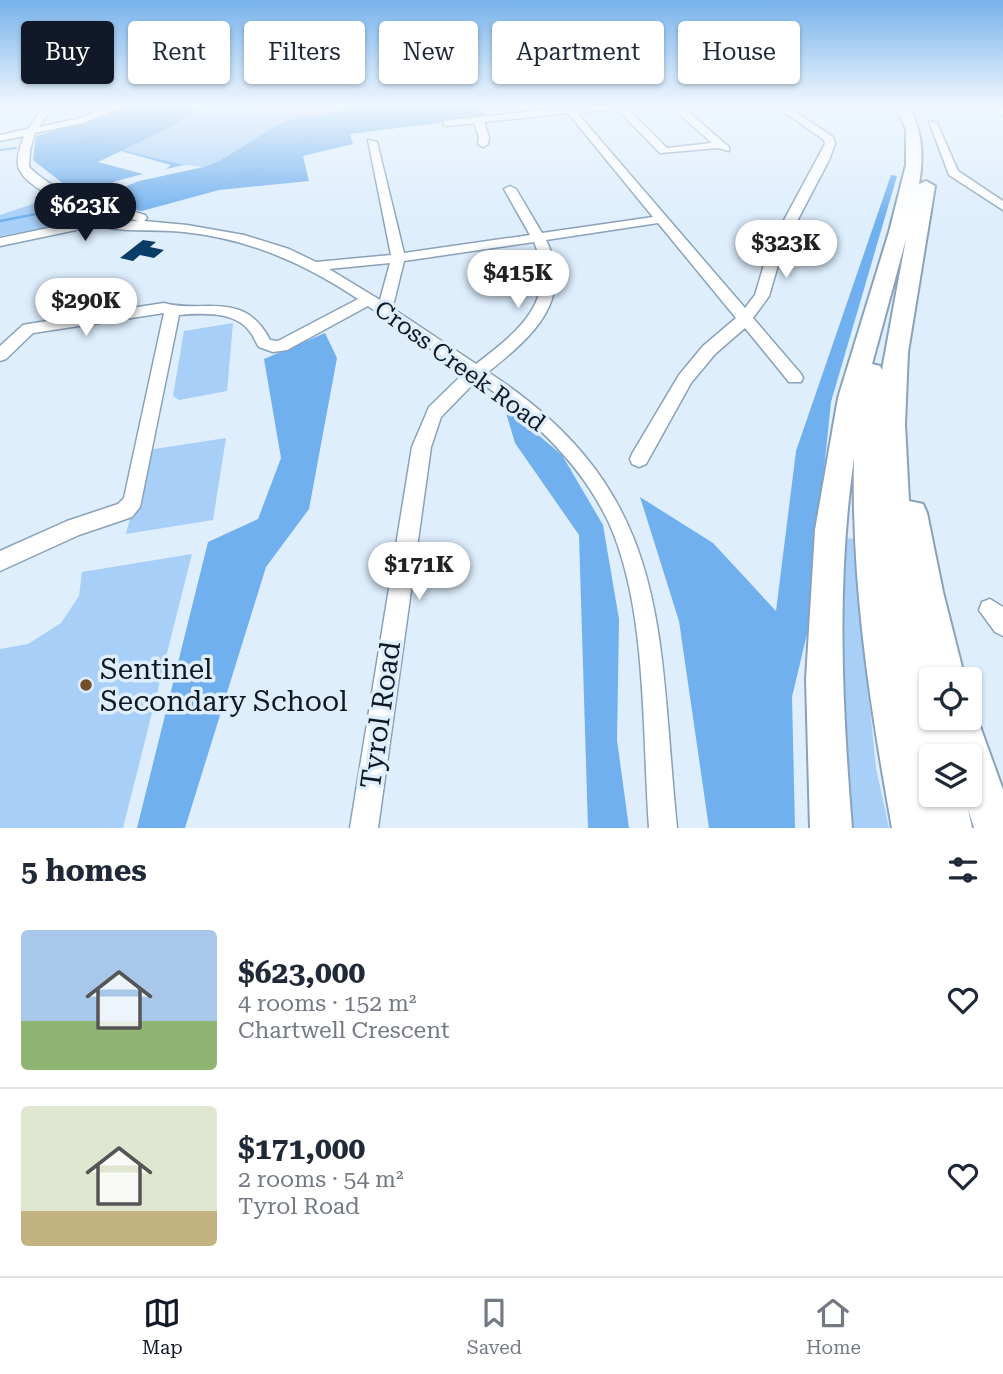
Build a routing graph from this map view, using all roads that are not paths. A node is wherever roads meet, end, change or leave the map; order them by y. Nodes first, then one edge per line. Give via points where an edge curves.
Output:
1 (27, 144) edge
2 (372, 144) edge
3 (598, 144) edge
4 (657, 144) edge
5 (718, 144) edge
6 (830, 144) edge
7 (915, 144) edge
8 (928, 144) edge
9 (941, 144) edge
10 (510, 189) dead end
11 (1003, 206) edge
12 (117, 212) junction
13 (90, 217) junction
14 (661, 219) junction
15 (113, 225) junction
16 (172, 226) junction
17 (537, 236) junction
18 (0, 242) edge
19 (398, 258) junction
20 (318, 266) junction
21 (368, 300) junction
22 (904, 300) junction
23 (387, 302) dead end
24 (172, 311) junction
25 (745, 318) junction
26 (874, 319) junction
27 (0, 355) edge
28 (477, 373) junction
29 (795, 378) dead end
30 (639, 459) dead end
31 (0, 561) edge
32 (944, 667) edge
33 (962, 730) edge
34 (932, 744) edge
35 (946, 807) edge
36 (830, 823) edge
37 (364, 828) edge
38 (663, 828) edge
39 (913, 828) edge
40 (951, 828) edge
41 (995, 828) edge

1 - 13 street via 24,168 45,188
2 - 19 street
3 - 14 street
4 - 5 street via 664,150 722,147
6 - 25 street via 776,248 762,296
7 - 26 highway via 914,165
8 - 22 highway via 930,158
9 - 11 street via 953,173
10 - 17 street, Tyrol Road
12 - 13 street
12 - 15 street via 122,219
12 - 16 street, Cross Creek Road
13 - 15 street, Cross Creek Road
13 - 18 street
14 - 17 street
14 - 25 street
15 - 16 street, Cross Creek Road
16 - 20 street, Cross Creek Road via 258,242
17 - 19 street
17 - 28 street, Tyrol Road via 550,274 545,299 505,352
19 - 20 street
19 - 23 street
20 - 21 street, Cross Creek Road
21 - 24 street via 272,347 263,342 254,326 232,315 200,308
21 - 28 street, Cross Creek Road
22 - 32 highway via 909,489
22 - 34 highway via 894,377 893,485 909,620
24 - 27 street via 164,308 28,329
24 - 31 street via 133,501 125,511
25 - 29 street
25 - 30 street via 685,379
26 - 36 highway via 844,432 833,515 826,670
26 - 39 highway via 877,333 867,438 869,525 882,645
28 - 37 street, Tyrol Road via 436,412 425,436
28 - 38 street, Cross Creek Road via 545,423 608,501 620,527 643,610
33 - 41 highway
35 - 40 highway

